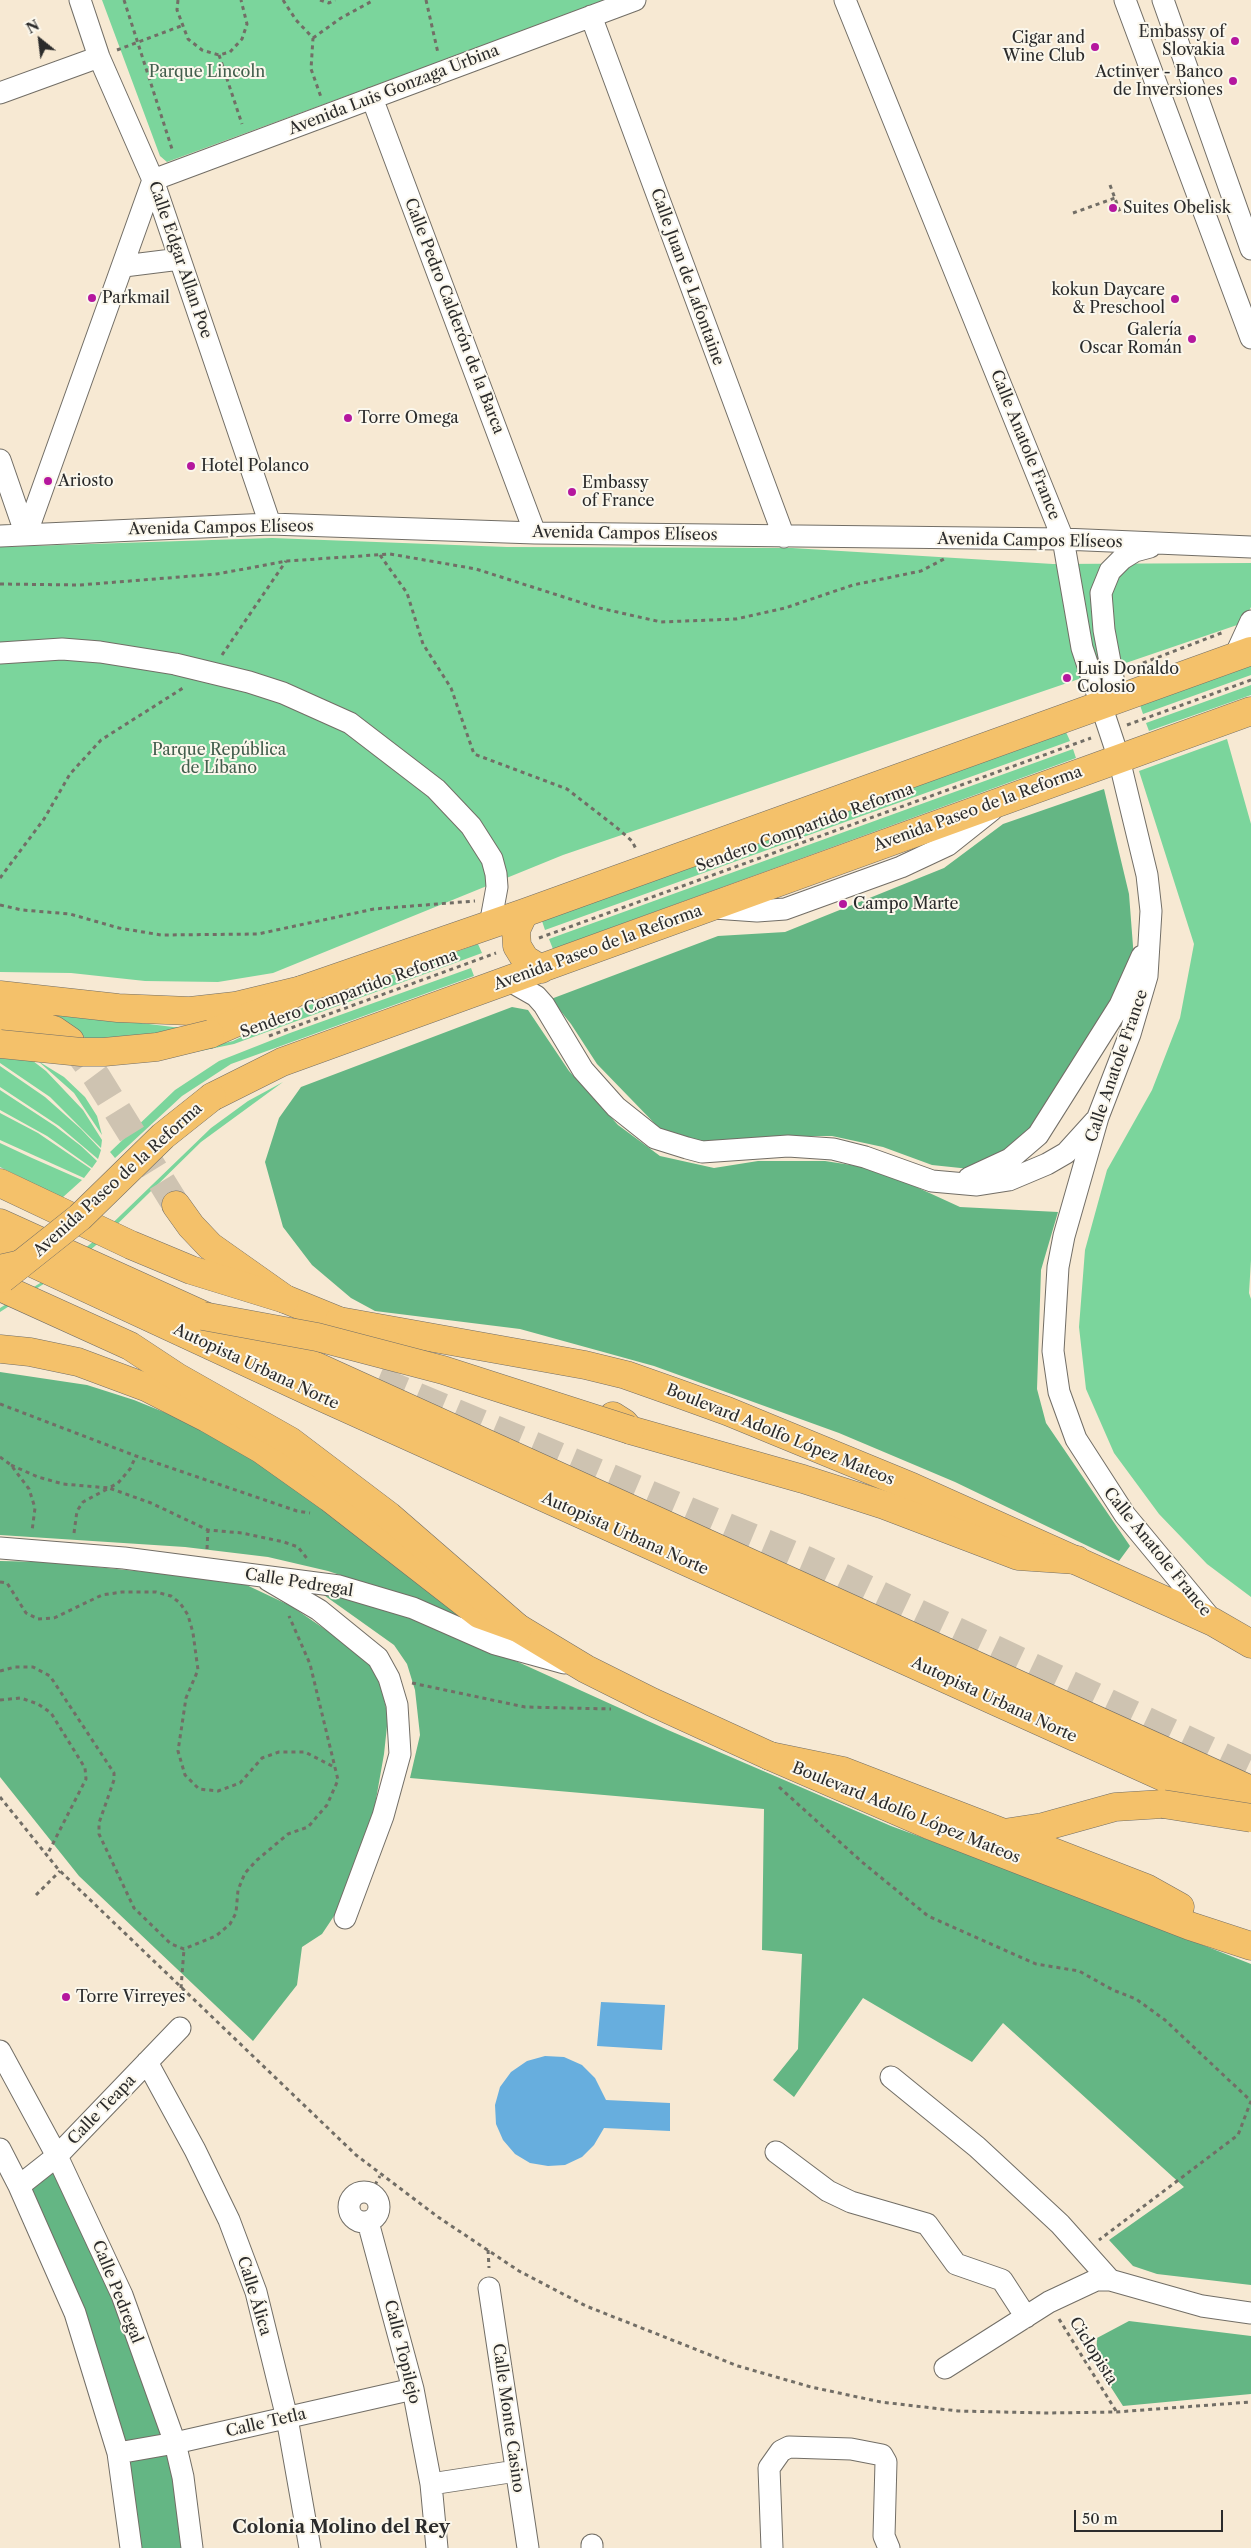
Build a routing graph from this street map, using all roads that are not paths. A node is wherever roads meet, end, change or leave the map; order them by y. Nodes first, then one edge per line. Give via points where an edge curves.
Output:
1 (80, 0) edge
2 (635, 0) edge
3 (844, 0) edge
4 (1125, 0) edge
5 (1164, 0) edge
6 (591, 16) junction
7 (99, 57) junction
8 (0, 93) edge
9 (372, 98) junction
10 (153, 180) junction
11 (1251, 249) edge
12 (180, 259) junction
13 (124, 266) junction
14 (1251, 338) edge
15 (0, 460) edge
16 (270, 524) junction
17 (535, 533) junction
18 (26, 534) junction
19 (0, 536) edge
20 (784, 537) junction
21 (1063, 539) junction
22 (1159, 544) junction
23 (1251, 547) edge
24 (1242, 625) edge
25 (0, 653) edge
26 (1242, 654) edge
27 (1116, 699) junction
28 (1251, 711) edge
29 (1119, 759) junction
30 (493, 912) junction
31 (524, 913) junction
32 (1150, 935) junction
33 (541, 969) junction
34 (508, 980) junction
35 (300, 990) junction
36 (0, 995) edge
37 (0, 1018) edge
38 (70, 1040) tunnel mouth
39 (0, 1044) edge
40 (1098, 1117) junction
41 (0, 1183) edge
42 (946, 1184) junction
43 (176, 1205) tunnel mouth
44 (0, 1223) edge
45 (5, 1265) edge
46 (0, 1287) edge
47 (285, 1299) junction
48 (0, 1304) edge
49 (203, 1316) junction
50 (339, 1321) junction
51 (0, 1349) edge
52 (177, 1377) junction
53 (480, 1381) junction
54 (532, 1386) junction
55 (630, 1430) junction
56 (0, 1548) edge
57 (1077, 1560) junction
58 (267, 1580) junction
59 (1214, 1622) junction
60 (518, 1628) junction
61 (1251, 1644) edge
62 (586, 1669) junction
63 (770, 1756) junction
64 (1251, 1790) edge
65 (1251, 1817) edge
66 (1004, 1832) junction
67 (345, 1918) dead end
68 (1241, 1943) edge
69 (180, 2028) dead end
70 (0, 2051) edge
71 (147, 2062) junction
72 (891, 2077) dead end
73 (0, 2149) edge
74 (776, 2152) dead end
75 (57, 2156) junction
76 (376, 2184) road end
77 (19, 2186) junction
78 (1110, 2280) junction
79 (489, 2288) dead end
80 (1251, 2314) edge
81 (1026, 2317) junction
82 (945, 2368) dead end
83 (412, 2389) junction
84 (287, 2418) junction
85 (175, 2443) junction
86 (118, 2453) junction
87 (516, 2472) junction
88 (431, 2484) junction
89 (131, 2548) edge
90 (192, 2548) edge
91 (310, 2548) edge
92 (437, 2548) edge
93 (528, 2548) edge
94 (772, 2548) edge
95 (889, 2548) edge

1 - 7 street, Calle Edgar Allan Poe
2 - 6 street, Avenida Luis Gonzaga Urbina
3 - 21 street, Calle Anatole France
4 - 14 street
5 - 11 street
6 - 9 street, Avenida Luis Gonzaga Urbina via 441,61
6 - 20 street, Calle Juan de Lafontaine
7 - 8 street
7 - 10 street, Calle Edgar Allan Poe
9 - 10 street, Avenida Luis Gonzaga Urbina
9 - 17 street, Calle Pedro Calderón de la Barca
10 - 12 street, Calle Edgar Allan Poe
10 - 13 street
12 - 13 street
12 - 16 street, Calle Edgar Allan Poe
13 - 18 street
15 - 18 street
16 - 17 street, Avenida Campos Elíseos
16 - 18 street, Avenida Campos Elíseos
17 - 20 street, Avenida Campos Elíseos
18 - 19 street, Avenida Campos Elíseos
20 - 21 street, Avenida Campos Elíseos
21 - 22 street, Avenida Campos Elíseos
21 - 27 street, Calle Anatole France via 1082,648
22 - 23 street, Avenida Campos Elíseos
22 - 27 street via 1135,551 1122,559 1110,571 1101,593
24 - 26 street
25 - 30 street via 62,649 100,652 210,672 283,693 350,723 410,768 456,809 484,844 496,874
26 - 27 main road
27 - 29 street, Calle Anatole France
27 - 31 main road
28 - 29 main road, Avenida Paseo de la Reforma
29 - 32 street, Calle Anatole France via 1147,875
29 - 33 main road, Avenida Paseo de la Reforma
30 - 31 main road
30 - 35 main road
31 - 33 main road via 516,930 517,946 525,959
32 - 40 street, Calle Anatole France via 1143,995
32 - 42 street via 1120,1006 1038,1135 1019,1153 992,1169
33 - 34 main road, Avenida Paseo de la Reforma
34 - 42 street via 527,990 544,1005 597,1088 655,1138 702,1152 788,1146 833,1149
34 - 45 main road, Avenida Paseo de la Reforma, bridge via 282,1062 234,1084 186,1115 80,1217
35 - 36 main road via 235,1006 190,1010 118,1008
35 - 39 main road, bridge via 210,1034 156,1047 82,1052
37 - 38 main road via 35,1024
40 - 42 street via 1066,1153 1028,1173 993,1183
40 - 59 street, Calle Anatole France via 1058,1266 1052,1351 1059,1392 1076,1439 1108,1492
41 - 47 main road via 191,1270
43 - 47 main road via 210,1246
44 - 49 main road, Autopista Urbana Norte
45 - 65 main road, Autopista Urbana Norte, bridge via 350,1410
46 - 52 main road via 130,1346
47 - 50 main road, Boulevard Adolfo López Mateos
48 - 52 main road via 94,1348
49 - 53 main road, bridge via 317,1337
49 - 64 main road, Autopista Urbana Norte, bridge
50 - 54 main road via 361,1335
50 - 57 main road, Boulevard Adolfo López Mateos via 543,1356 626,1375 736,1414
51 - 60 main road via 78,1362 148,1388 208,1418 261,1449 338,1504 479,1614
52 - 60 main road via 316,1458 433,1552
53 - 54 main road, bridge
53 - 55 main road, bridge
54 - 55 main road via 600,1409 618,1418
55 - 57 main road via 803,1479 964,1534 1018,1556
56 - 58 street, Calle Pedregal via 74,1553
57 - 59 main road, Boulevard Adolfo López Mateos
58 - 62 street, Calle Pedregal via 339,1586 412,1608 495,1644
58 - 67 street via 319,1610 378,1658 389,1678 396,1705 400,1754 384,1816
59 - 61 main road, Boulevard Adolfo López Mateos
60 - 62 main road, Boulevard Adolfo López Mateos
62 - 63 main road, Boulevard Adolfo López Mateos
63 - 66 main road via 843,1770
63 - 68 main road, Boulevard Adolfo López Mateos via 929,1825
65 - 66 main road, bridge via 1163,1804 1139,1804 1095,1811 1043,1827
66 - 68 main road via 1146,1888
69 - 71 street, Calle Teapa
70 - 75 street, Calle Pedregal
71 - 75 street, Calle Teapa
71 - 84 street, Calle Álica via 229,2220 256,2292
72 - 78 street via 977,2147 1060,2224
73 - 77 street
74 - 81 street via 828,2191 851,2202 926,2224 956,2264 1002,2280
75 - 77 street, Calle Teapa
75 - 85 street, Calle Pedregal via 122,2295
76 - 83 street, Calle Topilejo via 352,2196 349,2205 351,2214 358,2221 368,2222
77 - 86 street via 75,2313
78 - 80 street via 1202,2306
78 - 81 street via 1096,2280 1049,2302
79 - 87 street, Calle Monte Casino
81 - 82 street
83 - 84 street, Calle Tetla
83 - 88 street, Calle Topilejo
84 - 85 street, Calle Tetla
84 - 91 street, Calle Álica
85 - 86 street, Calle Tetla
85 - 90 street, Calle Pedregal
86 - 89 street
87 - 88 street
87 - 93 street, Calle Monte Casino
88 - 92 street, Calle Topilejo
94 - 95 street via 769,2468 781,2450 789,2448 851,2449 882,2455 886,2462 884,2536

